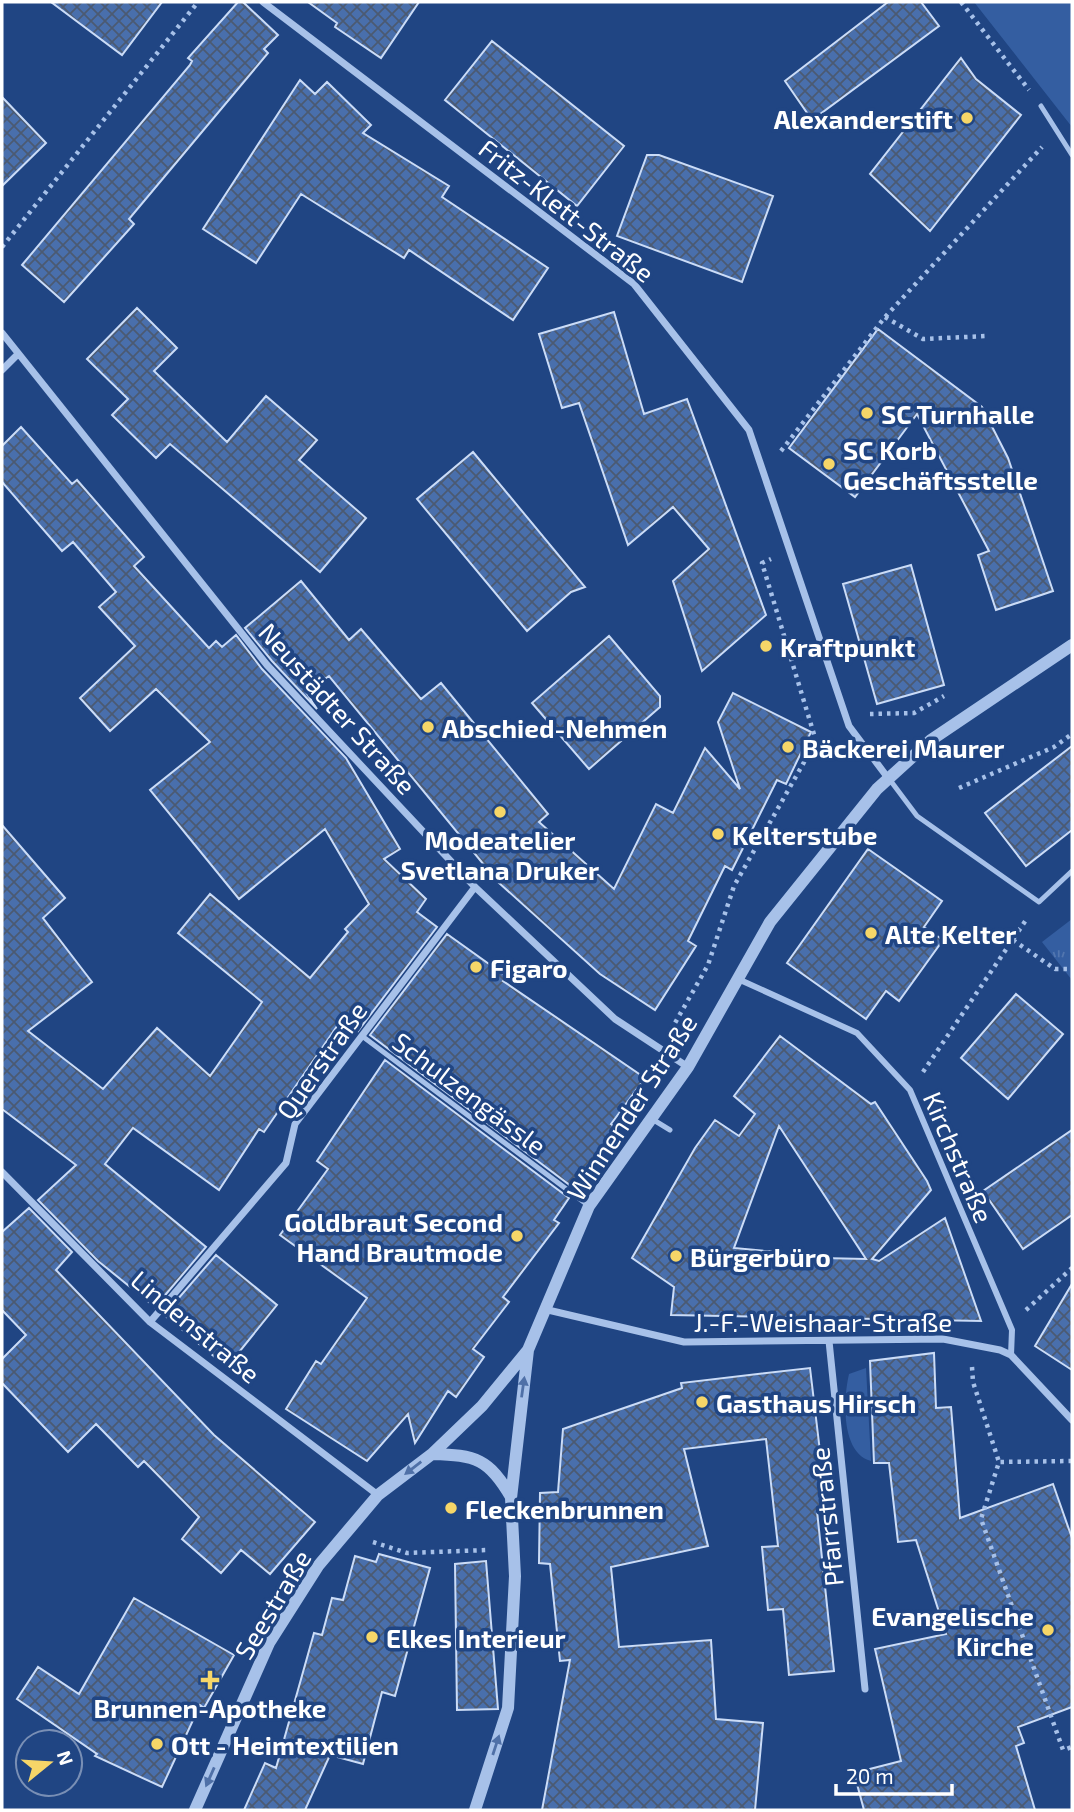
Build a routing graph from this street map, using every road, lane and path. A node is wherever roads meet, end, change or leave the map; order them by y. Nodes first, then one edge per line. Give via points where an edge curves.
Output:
1 (198, 2) edge
2 (263, 2) edge
3 (961, 2) edge
4 (1041, 106) joint
5 (1057, 132) junction
6 (1072, 155) edge
7 (2, 247) edge
8 (885, 317) junction
9 (2, 333) edge
10 (987, 336) dead end
11 (18, 354) junction
12 (2, 370) edge
13 (764, 468) junction
14 (792, 552) junction
15 (1072, 645) edge
16 (1072, 734) edge
17 (888, 778) junction
18 (959, 788) dead end
19 (1072, 871) edge
20 (475, 887) junction
21 (1039, 902) junction
22 (1013, 940) junction
23 (1072, 969) edge
24 (738, 979) junction
25 (668, 1035) dead end
26 (362, 1036) junction
27 (688, 1068) junction
28 (911, 1090) junction
29 (652, 1119) junction
30 (670, 1130) dead end
31 (2, 1172) edge
32 (589, 1206) junction
33 (1072, 1268) edge
34 (548, 1310) junction
35 (150, 1322) junction
36 (1010, 1325) junction
37 (829, 1341) junction
38 (528, 1350) junction
39 (1011, 1355) junction
40 (973, 1382) dead end
41 (1072, 1420) edge
42 (432, 1454) junction
43 (1072, 1461) edge
44 (999, 1462) junction
45 (378, 1495) junction
46 (511, 1498) junction
47 (346, 1533) junction
48 (514, 1548) junction
49 (865, 1689) dead end
50 (1072, 1747) edge
51 (195, 1810) edge
52 (475, 1810) edge

1 - 7 path
2 - 13 street, Fritz-Klett-Straße via 635,284 749,430
3 - 4 path
4 - 5 lane
5 - 6 lane
5 - 8 path
8 - 10 path via 923,339
8 - 13 path via 790,442
9 - 11 street, Neustädter Straße
11 - 12 street
11 - 20 street, Neustädter Straße via 267,665
13 - 14 street, Fritz-Klett-Straße
14 - 17 street, Fritz-Klett-Straße via 849,726
14 - 25 path via 762,563 816,741 734,886 708,965
15 - 17 street, Winnender Straße via 931,740
16 - 18 path via 1054,747
17 - 21 lane via 917,816
17 - 24 street, Winnender Straße via 770,922
19 - 21 lane
20 - 26 street, Querstraße
20 - 27 street, Neustädter Straße via 615,1018
21 - 22 path
22 - 23 path via 1055,969
22 - 28 path
24 - 27 street, Winnender Straße
24 - 28 street, Kirchstraße via 857,1033
26 - 32 lane, Schulzengässle
26 - 35 street, Querstraße via 295,1124 286,1163
27 - 29 street, Winnender Straße
28 - 36 street, Kirchstraße
29 - 30 lane
29 - 32 street, Winnender Straße
31 - 35 street, Lindenstraße
32 - 34 street, Winnender Straße
33 - 36 path
34 - 37 street, J.-F.-Weishaar-Straße via 684,1342
34 - 38 street, Winnender Straße
35 - 45 street, Lindenstraße
36 - 39 street, Kirchstraße
37 - 39 street, J.-F.-Weishaar-Straße via 943,1339
37 - 49 street, Pfarrstraße
38 - 42 street, Seestraße via 482,1406
46 -> 38 street, Winnender Straße
39 - 41 street
40 - 44 path
42 -> 45 street, Seestraße
42 - 46 street via 480,1459 497,1473
43 - 44 path
44 - 50 path via 981,1519 1063,1750
45 - 47 street, Seestraße
46 - 48 street, Winnender Straße
47 - 48 path via 407,1553
47 -> 51 street, Seestraße via 318,1566 269,1643
52 -> 48 street, Winnender Straße via 508,1708

